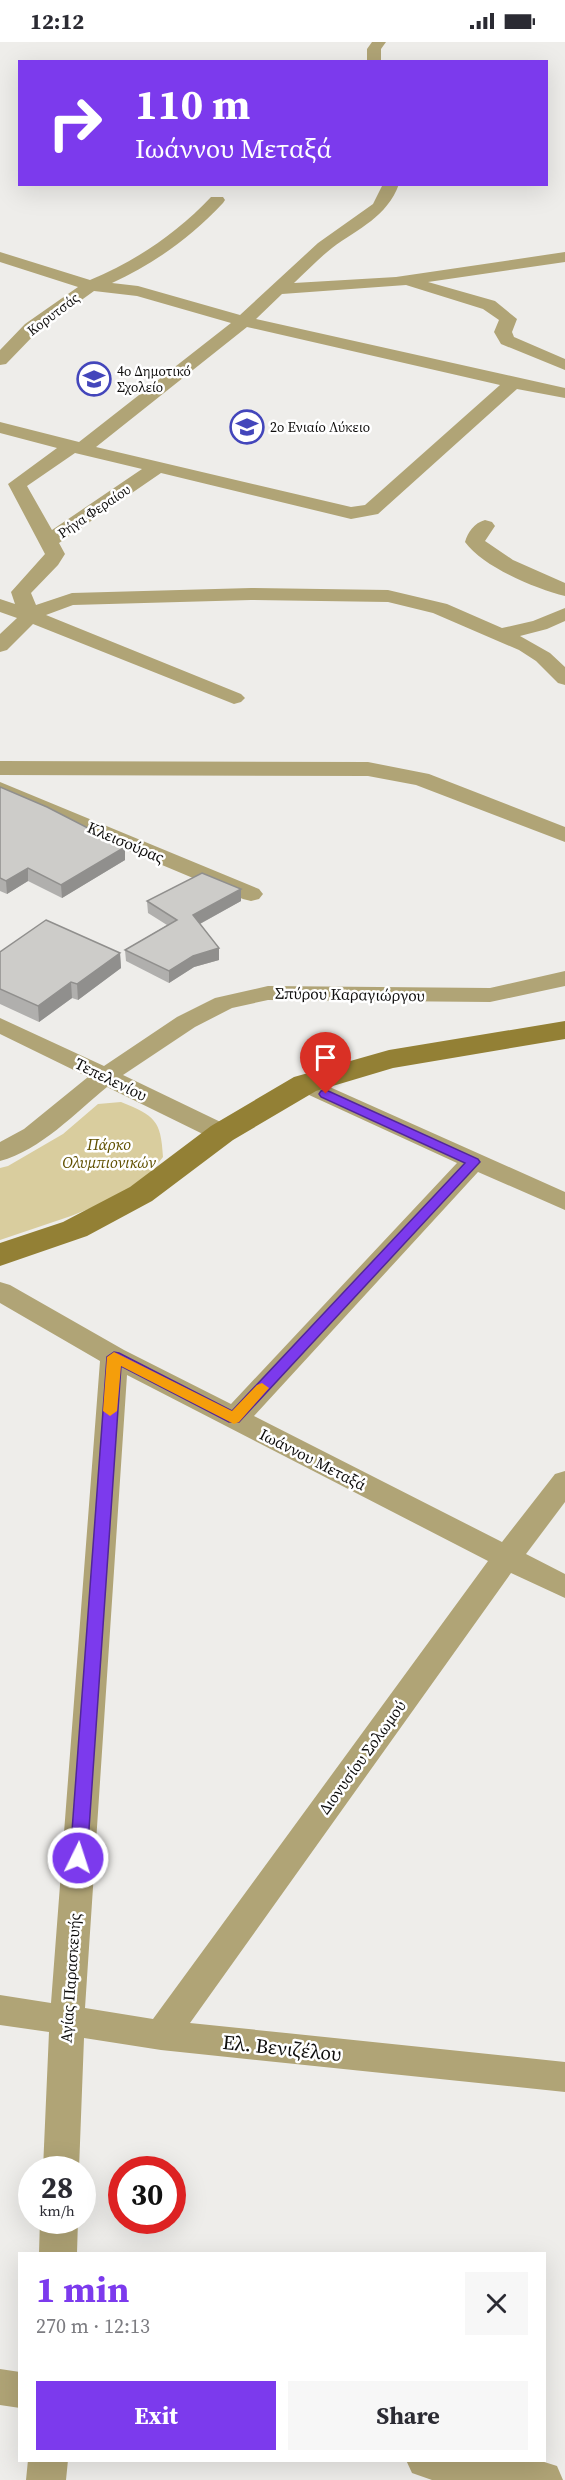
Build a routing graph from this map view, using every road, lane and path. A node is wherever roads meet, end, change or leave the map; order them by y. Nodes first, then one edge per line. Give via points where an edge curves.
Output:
1 (379, 42) edge
2 (374, 60) edge
3 (390, 186) edge
4 (217, 200) dead end
5 (0, 257) edge
6 (565, 257) edge
7 (405, 281) junction
8 (91, 286) junction
9 (274, 290) junction
10 (244, 321) junction
11 (0, 360) edge
12 (565, 365) edge
13 (513, 383) junction
14 (565, 393) edge
15 (0, 427) edge
16 (77, 447) junction
17 (159, 466) junction
18 (485, 526) dead end
19 (49, 541) junction
20 (565, 590) edge
21 (0, 605) edge
22 (565, 614) edge
23 (30, 616) junction
24 (499, 635) junction
25 (0, 645) edge
26 (565, 679) edge
27 (234, 698) dead end
28 (0, 768) edge
29 (0, 789) edge
30 (565, 834) edge
31 (251, 894) dead end
32 (565, 978) edge
33 (0, 1025) edge
34 (565, 1030) edge
35 (105, 1076) junction
36 (305, 1084) junction
37 (222, 1133) junction
38 (0, 1153) edge
39 (473, 1162) junction
40 (565, 1202) edge
41 (0, 1255) edge
42 (0, 1291) edge
43 (114, 1357) junction
44 (234, 1419) junction
45 (565, 1481) edge
46 (506, 1557) junction
47 (565, 1587) edge
48 (0, 2010) edge
49 (67, 2020) junction
50 (161, 2035) junction
51 (562, 2071) edge
52 (62, 2156) edge
53 (59, 2234) edge
54 (58, 2252) edge
55 (0, 2387) edge
56 (18, 2390) edge
57 (48, 2462) edge
58 (438, 2462) edge
59 (46, 2480) edge
60 (543, 2480) edge

1 - 2 street
3 - 9 street via 379,207 324,246
4 - 8 street via 203,216 135,265
5 - 8 street, Κορυτσάς
6 - 7 street
7 - 9 street
7 - 12 street via 500,310 508,319 503,332 507,340
8 - 10 street via 138,291
8 - 11 street, Κορυτσάς via 31,328
9 - 10 street
10 - 13 street
10 - 16 street
13 - 14 street
13 - 17 street via 371,510 362,513
15 - 16 street
16 - 17 street
16 - 19 street via 16,484
17 - 19 street, Ρήγα Φεραίου
18 - 20 street via 475,542 489,556
19 - 23 street, Ρήγα Φεραίου via 55,554 21,592
21 - 23 street
22 - 24 street
23 - 24 street via 72,598 388,596 440,608
23 - 25 street
23 - 27 street
24 - 26 street via 543,657
28 - 30 street via 368,769 421,779
29 - 31 street, Κλεισούρας
32 - 35 street, Σπύρου Καραγιώργου via 490,996 260,994 224,1004 186,1022
33 - 35 street, Τεπελενίου
34 - 36 street via 389,1059
35 - 37 street, Τεπελενίου
35 - 38 street, Σπύρου Καραγιώργου via 33,1135
36 - 37 street
36 - 39 street
37 - 41 street via 141,1194 53,1238
39 - 40 street
39 - 44 street
42 - 43 street, Ιωάννου Μεταξά
43 - 44 street, Ιωάννου Μεταξά
43 - 49 street, Αγίας Παρασκευής
44 - 46 street, Ιωάννου Μεταξά
45 - 46 street, Διονυσίου Σολωμού
46 - 47 street, Ιωάννου Μεταξά
46 - 50 street, Διονυσίου Σολωμού
48 - 49 street, Ελ. Βενιζέλου
49 - 50 street, Ελ. Βενιζέλου
49 - 52 street, Αγίας Παρασκευής
50 - 51 street, Ελ. Βενιζέλου
53 - 54 street
55 - 56 street
57 - 59 street
58 - 60 street

